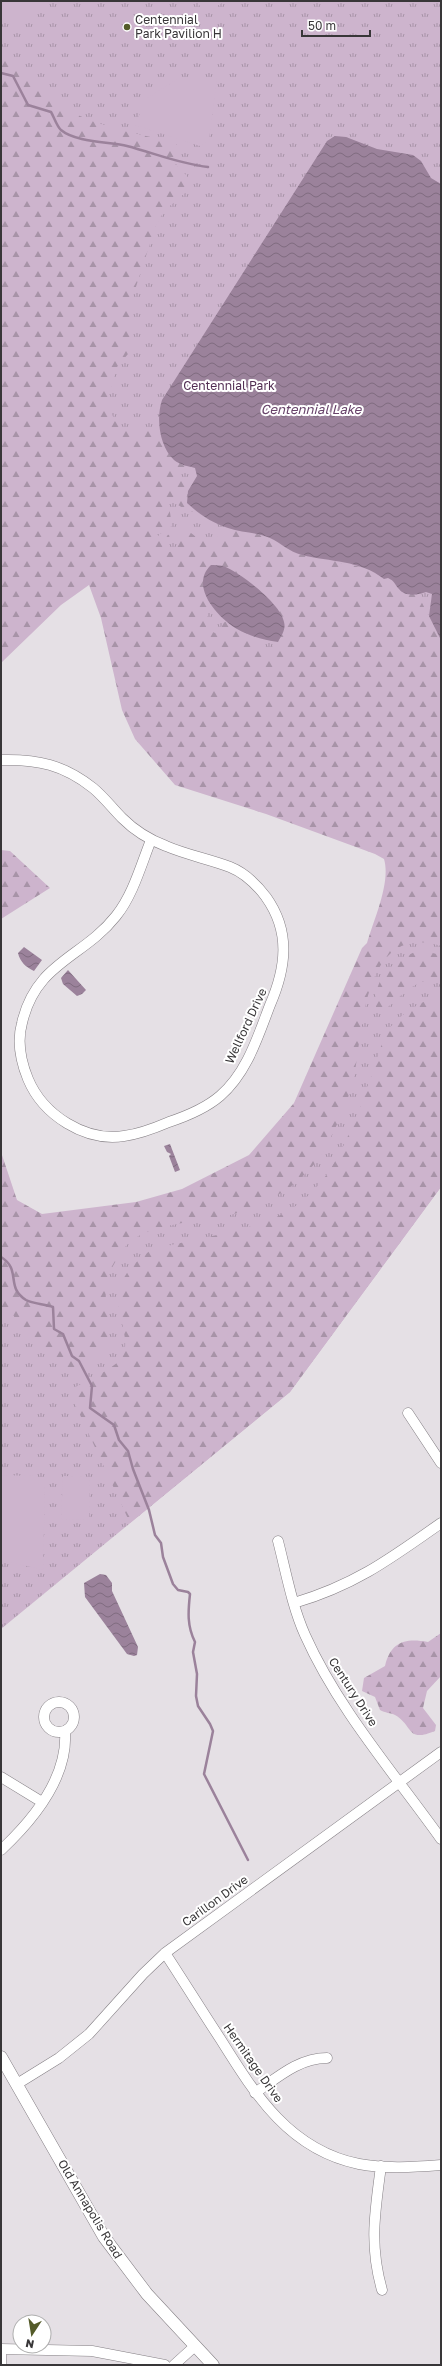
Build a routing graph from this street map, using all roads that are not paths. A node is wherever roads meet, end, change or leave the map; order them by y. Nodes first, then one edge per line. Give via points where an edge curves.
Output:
1 (1, 760) edge
2 (151, 840) junction
3 (408, 1413) dead end
4 (441, 1463) edge
5 (441, 1523) edge
6 (278, 1541) dead end
7 (294, 1603) junction
8 (64, 1732) dead end
9 (441, 1752) edge
10 (1, 1777) edge
11 (400, 1781) junction
12 (42, 1802) junction
13 (441, 1839) edge
14 (1, 1850) edge
15 (165, 1953) junction
16 (327, 2058) dead end
17 (2, 2062) edge
18 (17, 2084) junction
19 (255, 2093) junction
20 (441, 2165) edge
21 (381, 2166) junction
22 (382, 2290) dead end
23 (195, 2346) junction
24 (1, 2349) edge
25 (2, 2365) edge
26 (164, 2365) edge
27 (174, 2365) edge
28 (213, 2365) edge

1 - 2 street, Wellford Drive via 30,760 61,768 93,788 124,820
2 - 2 street, Wellford Drive via 117,916 46,975 34,990 20,1027 23,1067 38,1098 62,1121 81,1131 123,1136 149,1130 182,1118 220,1096 246,1062 280,982 283,936 278,918 260,889 246,876 231,868 178,852
3 - 4 street
5 - 7 street via 364,1576 321,1595
6 - 7 street, Century Drive
7 - 11 street, Century Drive via 304,1633 331,1685
8 - 12 street via 61,1763
9 - 11 street, Carillon Drive
10 - 12 street
11 - 13 street, Century Drive
11 - 15 street, Carillon Drive
12 - 14 street via 30,1820
15 - 18 street, Carillon Drive via 89,2034 59,2058
15 - 19 street, Hermitage Drive
16 - 19 street via 300,2063
17 - 18 street, Old Annapolis Road
18 - 23 street, Old Annapolis Road via 104,2237 147,2294
19 - 21 street, Hermitage Drive via 277,2119 306,2141 340,2159
20 - 21 street, Hermitage Drive
21 - 22 street via 373,2242
23 - 27 street
23 - 28 street, Old Annapolis Road
24 - 25 street
24 - 26 street via 92,2351

